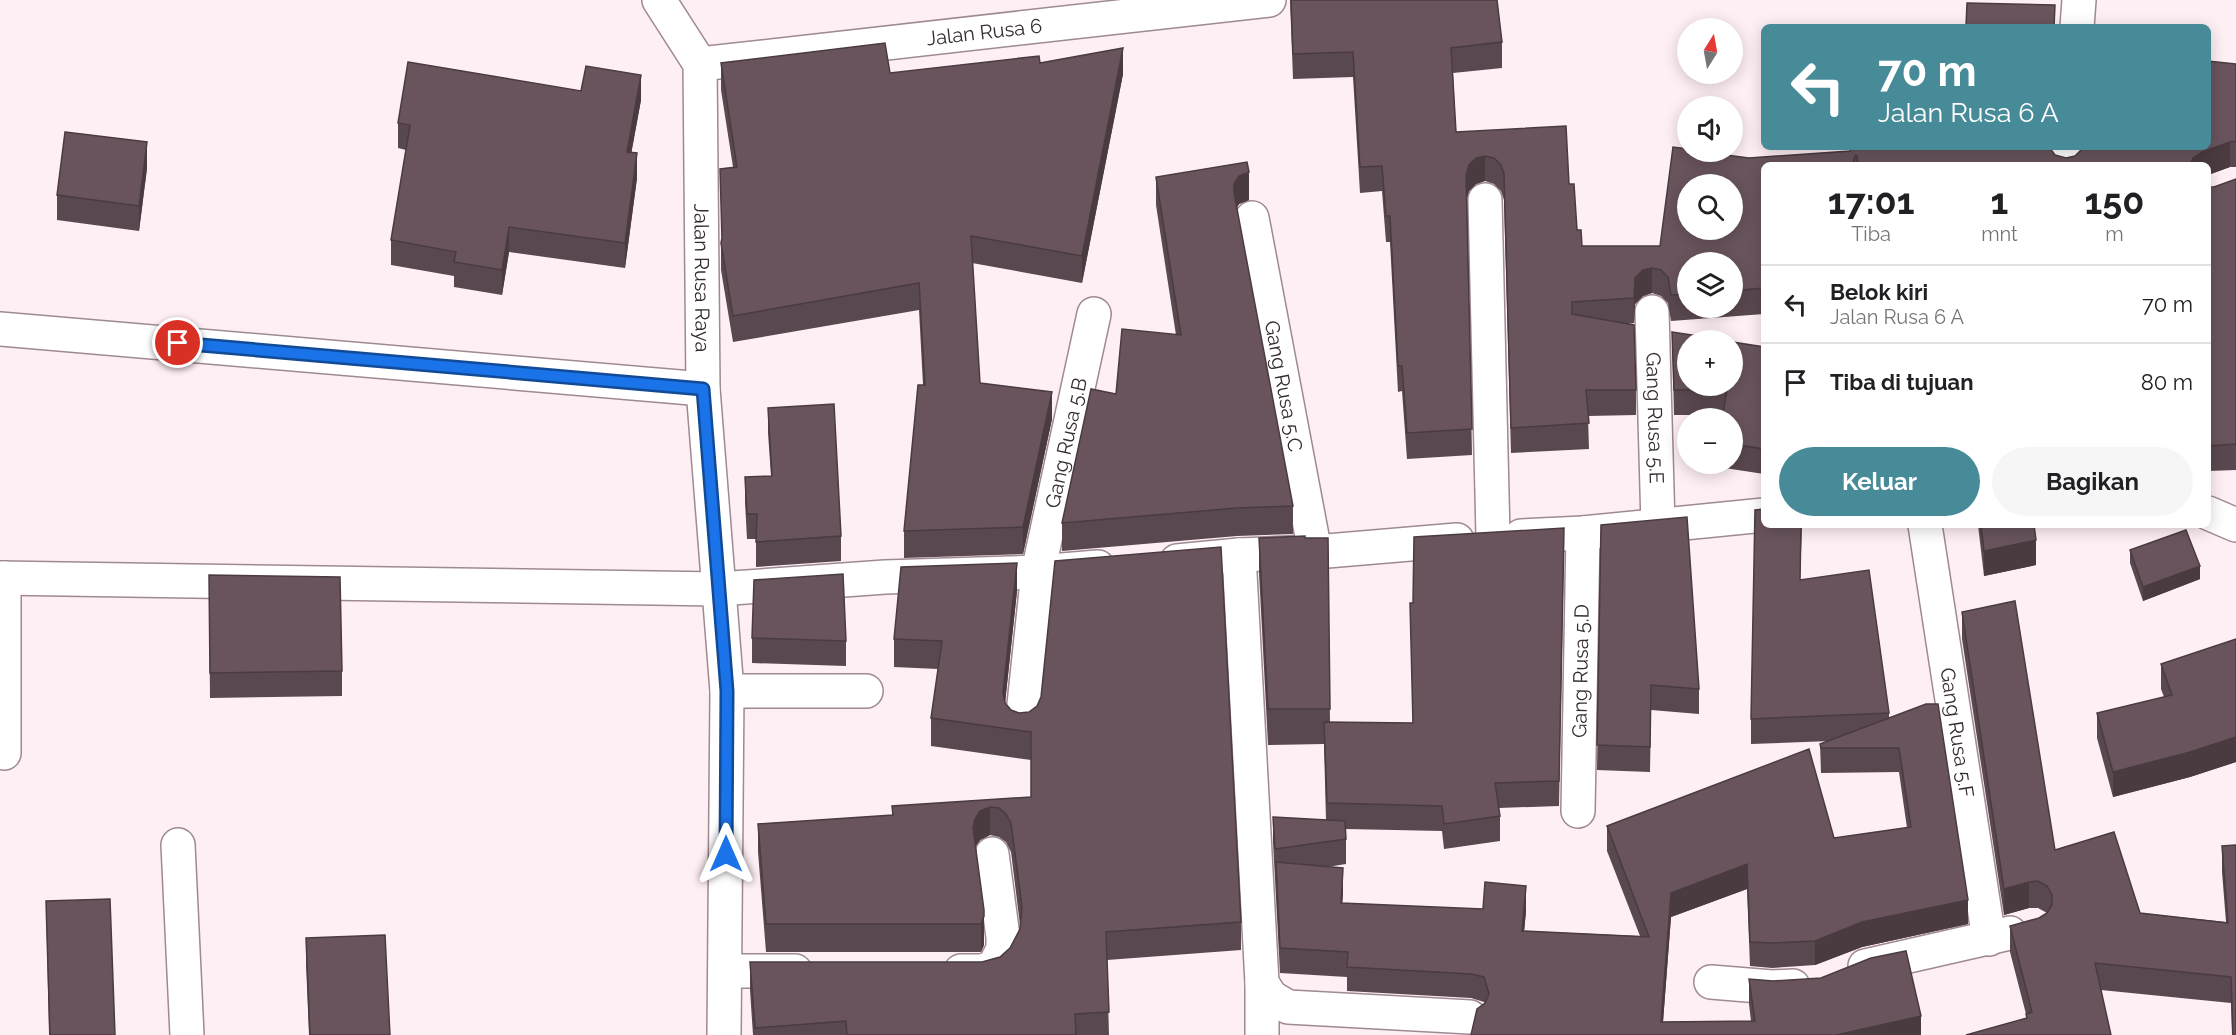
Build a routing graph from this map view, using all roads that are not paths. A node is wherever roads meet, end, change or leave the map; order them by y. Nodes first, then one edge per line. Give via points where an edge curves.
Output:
1 (659, 0) edge
2 (1269, 0) edge
3 (2079, 0) edge
4 (2077, 24) edge
5 (700, 64) junction
6 (1485, 200) dead end
7 (1252, 218) dead end
8 (1652, 312) dead end
9 (1094, 314) dead end
10 (0, 329) edge
11 (703, 389) junction
12 (2211, 514) edge
13 (1761, 515) edge
14 (1658, 525) junction
15 (2236, 525) edge
16 (1925, 528) edge
17 (1583, 533) junction
18 (1493, 537) junction
19 (1315, 552) junction
20 (1239, 555) junction
21 (1038, 572) junction
22 (2, 578) edge
23 (718, 589) junction
24 (727, 691) junction
25 (866, 691) dead end
26 (1022, 723) edge
27 (4, 753) dead end
28 (1578, 811) dead end
29 (178, 844) dead end
30 (993, 855) dead end
31 (2034, 926) edge
32 (1989, 939) junction
33 (725, 971) junction
34 (830, 971) edge
35 (935, 971) edge
36 (1711, 982) dead end
37 (1262, 983) junction
38 (1470, 1017) dead end
39 (187, 1035) edge
40 (724, 1035) edge
41 (1262, 1035) edge

1 - 5 street
2 - 5 street, Jalan Rusa 6
3 - 4 street
5 - 11 street, Jalan Rusa Raya
6 - 18 street
7 - 19 street, Gang Rusa 5.C
8 - 14 street, Gang Rusa 5.E
9 - 21 street, Gang Rusa 5.B
10 - 11 street
11 - 23 street, Jalan Rusa Raya
12 - 15 street
13 - 14 street
14 - 17 street
16 - 32 street, Gang Rusa 5.F
17 - 18 street
17 - 28 street, Gang Rusa 5.D
18 - 19 street
19 - 20 street
20 - 21 street
20 - 37 street
21 - 23 street via 885,577
21 - 26 street, Gang Rusa 5.B
22 - 23 street
22 - 27 street
23 - 24 street, Jalan Rusa Raya
24 - 25 street
24 - 33 street, Jalan Rusa Raya
29 - 39 street
30 - 35 street via 1003,937 999,959 994,967 982,971
31 - 32 street
32 - 36 street via 1892,958 1829,981 1772,987
33 - 34 street
33 - 40 street, Jalan Rusa Raya
37 - 38 street via 1271,997 1288,1007
37 - 41 street

